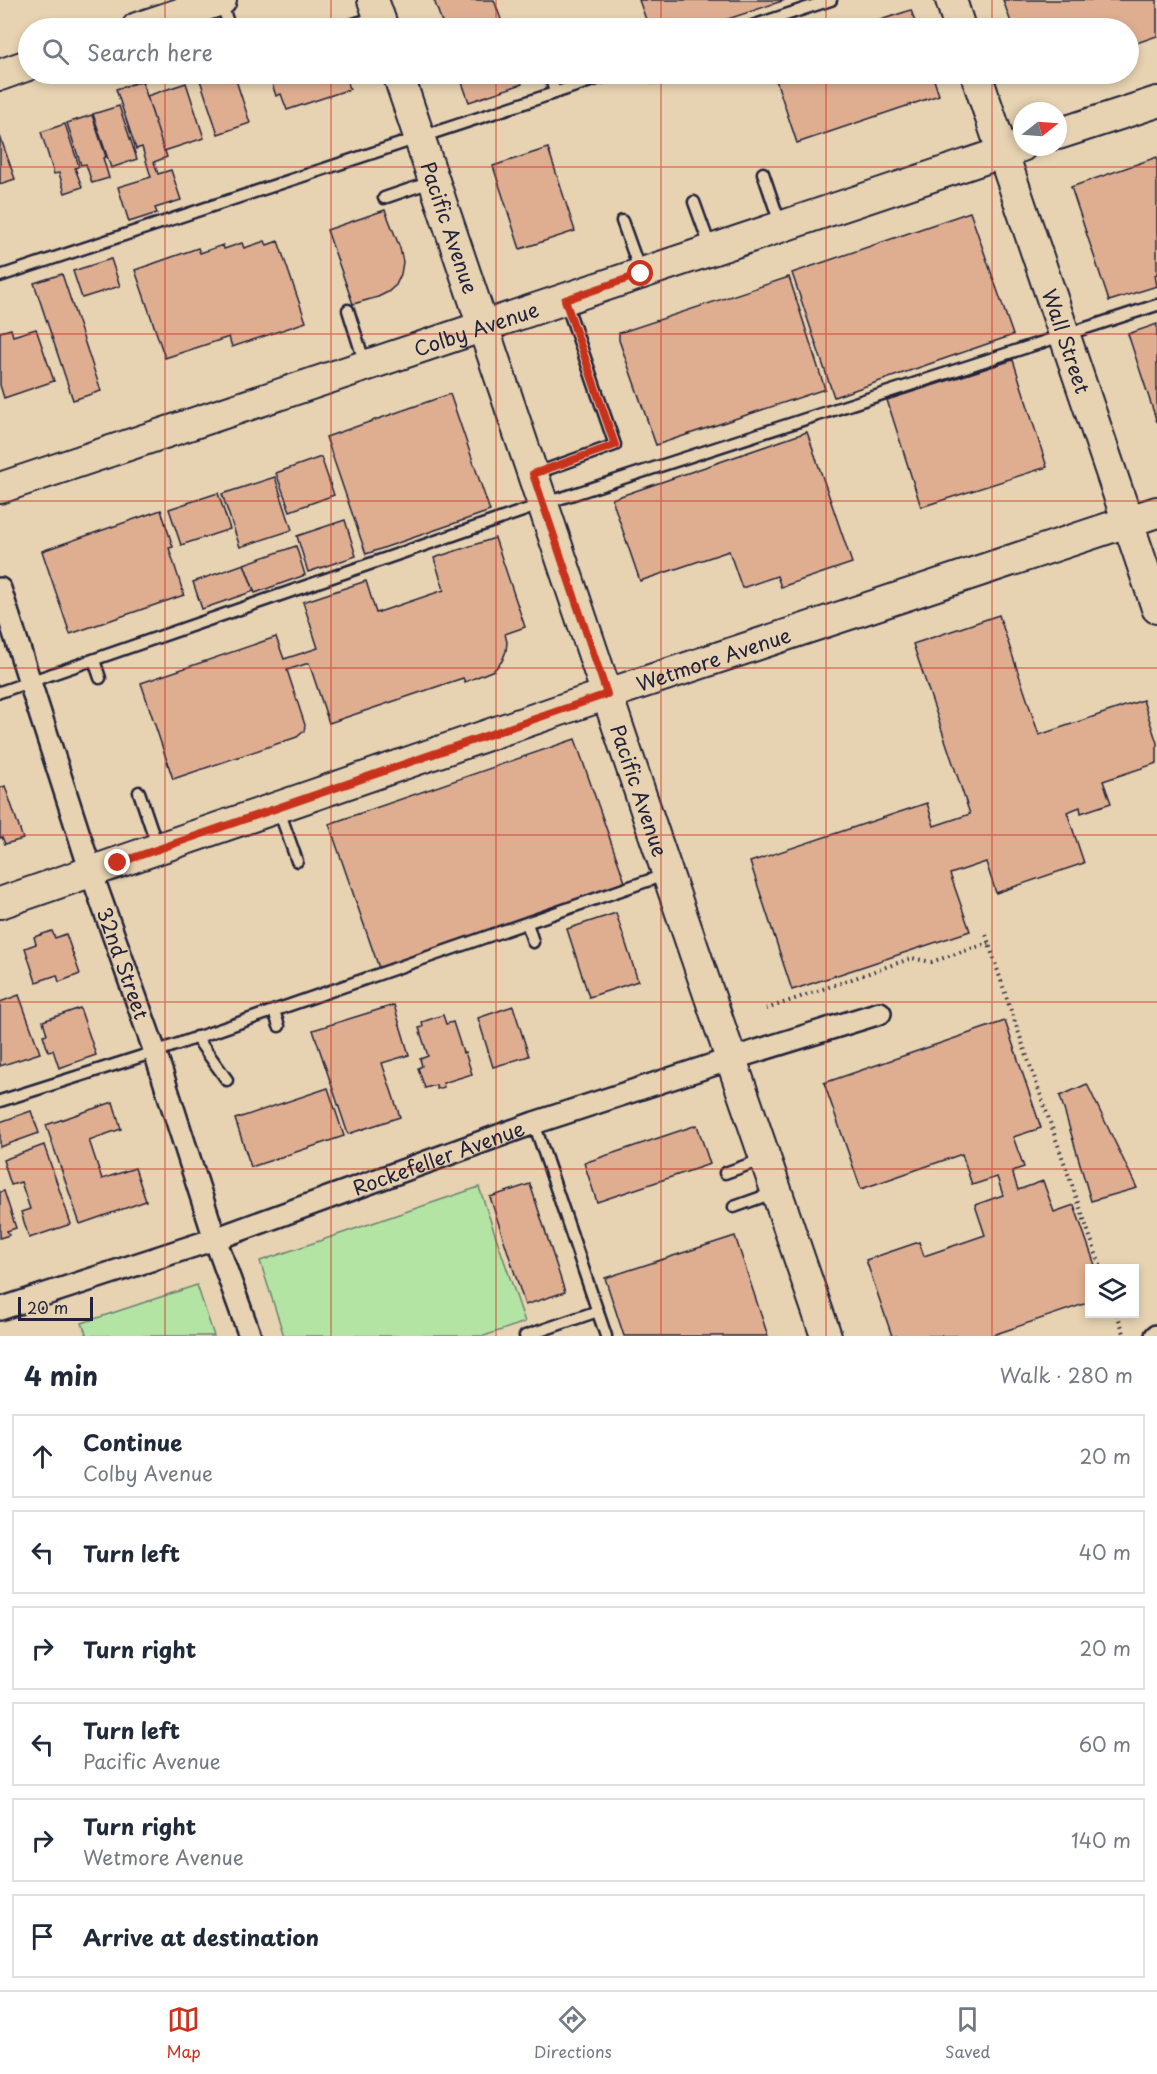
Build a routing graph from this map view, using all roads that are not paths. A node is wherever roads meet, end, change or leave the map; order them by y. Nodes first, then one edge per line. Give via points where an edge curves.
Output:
1 (220, 0) edge
2 (831, 0) edge
3 (951, 0) edge
4 (167, 18) edge
5 (226, 18) edge
6 (776, 18) edge
7 (957, 18) edge
8 (18, 69) edge
9 (0, 75) edge
10 (401, 84) edge
11 (552, 84) edge
12 (574, 84) edge
13 (981, 84) edge
14 (555, 92) junction
15 (1157, 102) edge
16 (1067, 131) edge
17 (420, 138) junction
18 (1012, 149) edge
19 (763, 173) dead end
20 (434, 181) junction
21 (384, 198) dead end
22 (694, 202) dead end
23 (622, 221) dead end
24 (781, 226) junction
25 (712, 250) junction
26 (641, 274) junction
27 (0, 276) edge
28 (565, 300) junction
29 (1157, 305) edge
30 (348, 310) dead end
31 (483, 327) junction
32 (1064, 335) junction
33 (366, 366) junction
34 (533, 474) junction
35 (0, 488) edge
36 (543, 504) junction
37 (1157, 512) edge
38 (1128, 521) junction
39 (0, 590) edge
40 (1157, 608) edge
41 (94, 660) junction
42 (100, 678) dead end
43 (31, 682) junction
44 (0, 693) edge
45 (607, 694) junction
46 (139, 792) dead end
47 (278, 807) junction
48 (158, 849) junction
49 (297, 861) dead end
50 (91, 872) junction
51 (668, 874) junction
52 (0, 903) edge
53 (527, 923) junction
54 (533, 942) dead end
55 (274, 1011) junction
56 (880, 1013) dead end
57 (279, 1026) dead end
58 (196, 1037) junction
59 (154, 1052) junction
60 (731, 1059) junction
61 (227, 1080) dead end
62 (0, 1101) edge
63 (534, 1123) junction
64 (765, 1159) junction
65 (725, 1173) dead end
66 (776, 1192) junction
67 (734, 1207) dead end
68 (215, 1239) junction
69 (0, 1309) edge
70 (598, 1311) junction
71 (250, 1336) edge
72 (525, 1336) edge
73 (606, 1336) edge
74 (826, 1336) edge

1 - 4 street
1 - 5 lane
2 - 6 lane
3 - 7 street
8 - 9 street
10 - 17 street, Pacific Avenue
11 - 14 lane
12 - 14 lane
13 - 18 street, Wall Street
14 - 17 lane
15 - 16 street
17 - 20 street, Pacific Avenue
17 - 27 lane
18 - 24 street, Colby Avenue
18 - 32 street, Wall Street
19 - 24 lane
20 - 21 lane
20 - 31 street, Pacific Avenue
22 - 25 lane
23 - 26 lane
24 - 25 street, Colby Avenue
25 - 26 street, Colby Avenue
26 - 28 street, Colby Avenue
28 - 31 street, Colby Avenue
28 - 34 lane via 615,445
29 - 32 lane
30 - 33 lane
31 - 33 street, Colby Avenue
31 - 34 street, Pacific Avenue
32 - 36 lane
32 - 38 street, Wall Street
33 - 35 street, Colby Avenue
34 - 36 street, Pacific Avenue
36 - 41 lane
36 - 45 street, Pacific Avenue
37 - 38 street, Wetmore Avenue
38 - 40 street, Wall Street
38 - 45 street, Wetmore Avenue
39 - 43 street, 32nd Street
41 - 42 lane
41 - 43 lane
43 - 44 lane
43 - 50 street, 32nd Street
45 - 47 street, Wetmore Avenue
45 - 51 street, Pacific Avenue
46 - 48 lane
47 - 48 street, Wetmore Avenue
47 - 49 lane
48 - 50 street, Wetmore Avenue
50 - 52 street, Wetmore Avenue
50 - 59 street, 32nd Street
51 - 53 lane
51 - 60 street, Pacific Avenue
53 - 54 lane
53 - 55 lane
55 - 57 lane
55 - 58 lane
56 - 60 street, Rockefeller Avenue
58 - 59 lane
58 - 61 lane
59 - 62 lane
59 - 68 street, 32nd Street
60 - 63 street, Rockefeller Avenue
60 - 64 street, Pacific Avenue
63 - 68 street, Rockefeller Avenue
63 - 70 lane
64 - 65 lane
64 - 66 street, Pacific Avenue
66 - 67 lane
66 - 74 street, Pacific Avenue
68 - 69 street, Rockefeller Avenue
68 - 71 street, 32nd Street
70 - 72 lane
70 - 73 lane

